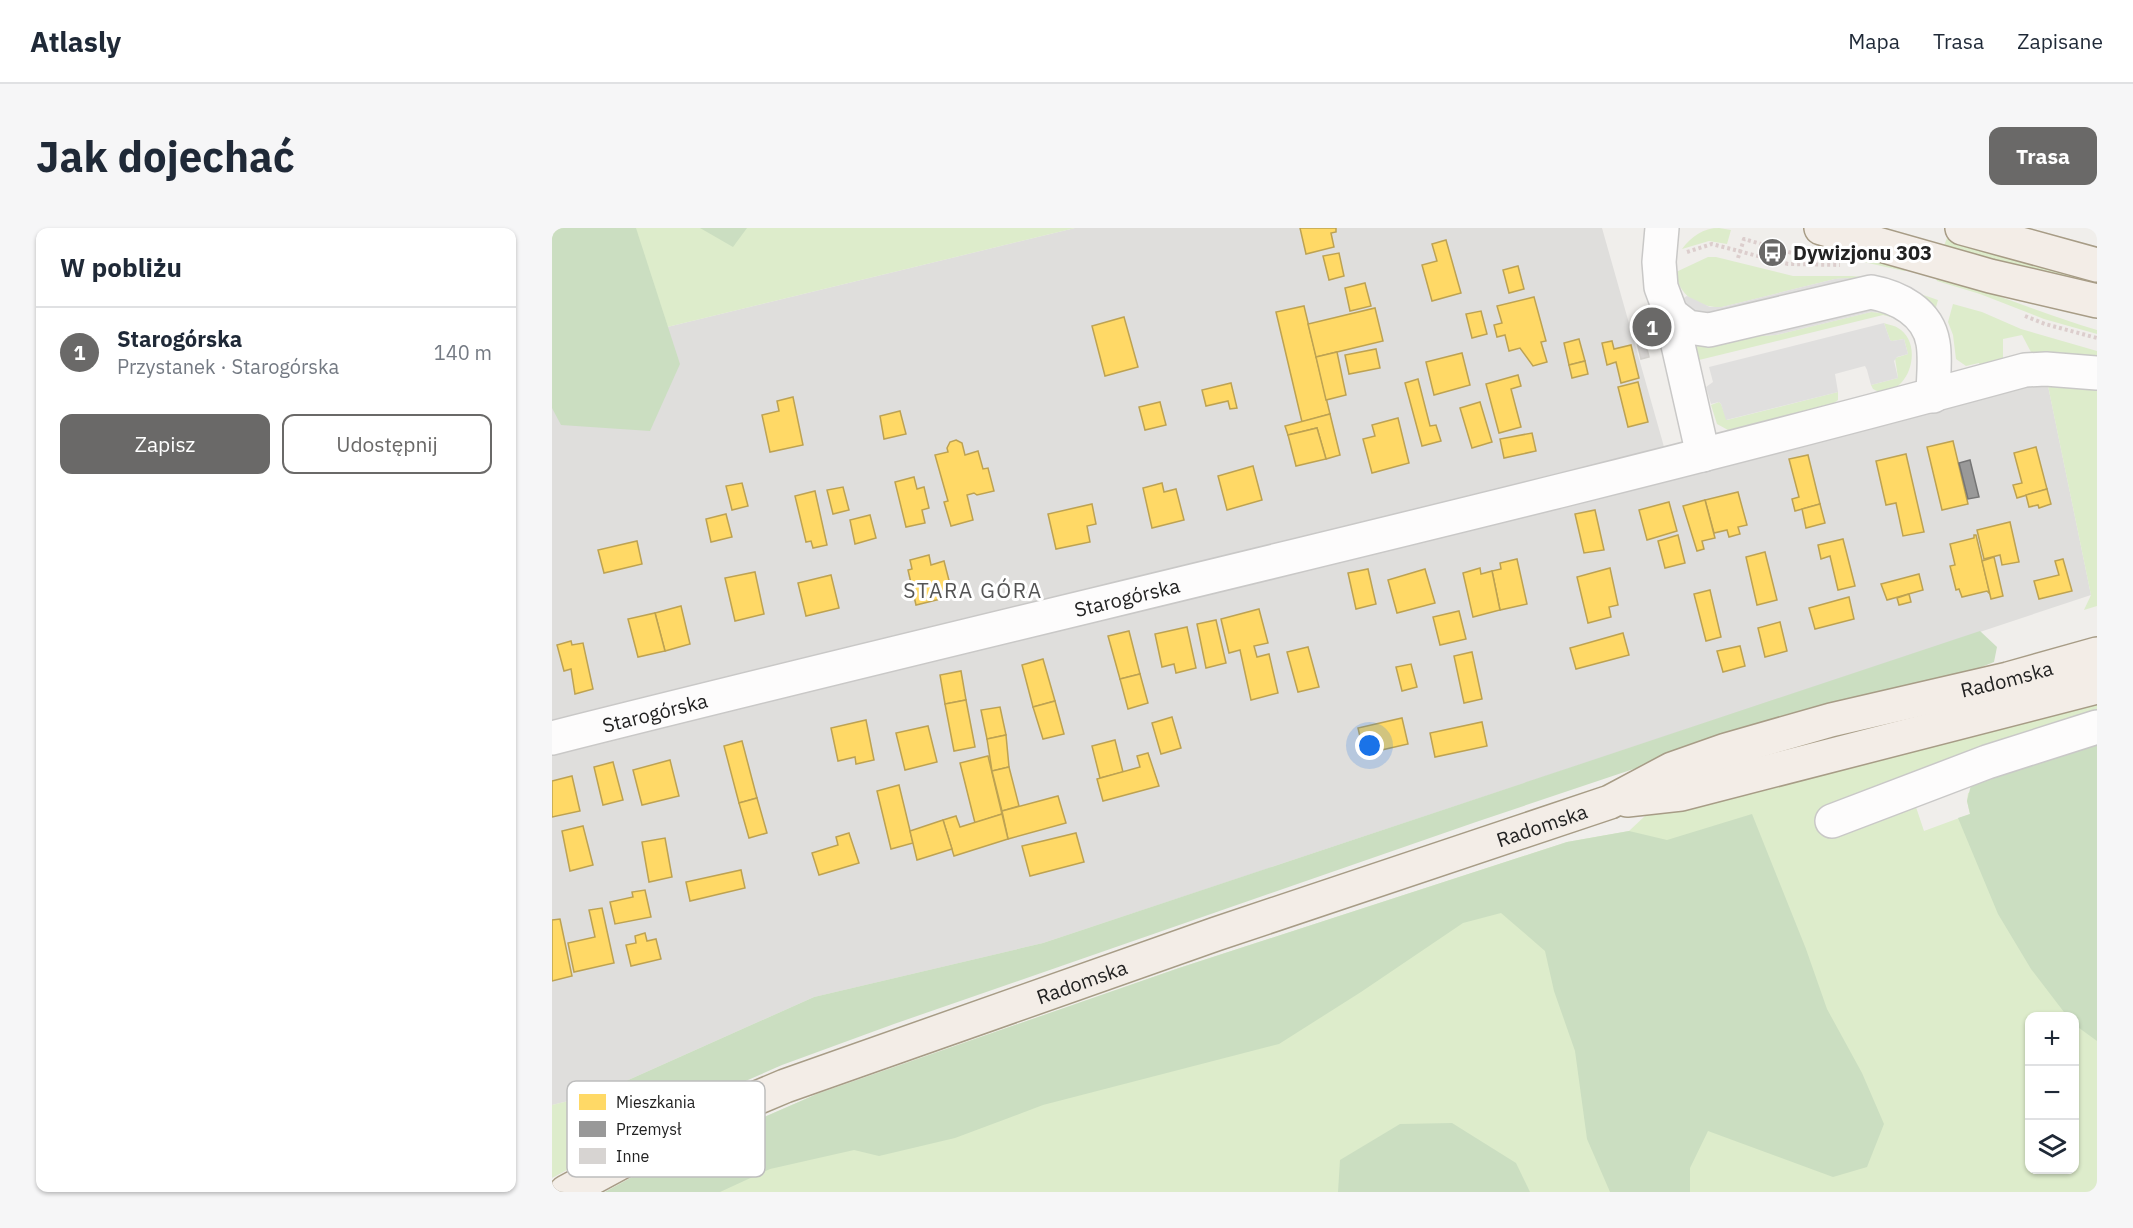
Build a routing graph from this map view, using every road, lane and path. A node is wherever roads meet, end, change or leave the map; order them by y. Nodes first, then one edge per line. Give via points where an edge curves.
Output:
1 (1821, 228) edge
2 (1962, 228) edge
3 (1671, 240) edge
4 (1740, 250) junction
5 (1738, 258) dead end
6 (1842, 265) dead end
7 (2097, 265) edge
8 (1822, 268) junction
9 (2097, 301) edge
10 (1671, 314) junction
11 (2097, 373) edge
12 (1933, 396) junction
13 (1703, 455) junction
14 (2097, 654) edge
15 (2097, 687) edge
16 (2097, 727) edge
17 (552, 738) edge
18 (1610, 802) junction
19 (1832, 821) dead end
20 (765, 1095) edge
21 (594, 1177) edge
22 (566, 1192) edge

1 - 9 main road via 1990,276
2 - 7 main road
3 - 4 path via 1690,252 1712,244
3 - 10 street via 1659,261 1661,287
4 - 5 path
4 - 8 path via 1788,264
4 - 8 path via 1744,239 1820,257
6 - 8 path
10 - 12 street via 1688,327 1709,330 1870,292 1890,297 1908,305 1930,333
10 - 13 street
11 - 12 street, Starogórska via 2025,370
12 - 13 street, Starogórska
13 - 17 street, Starogórska
14 - 18 main road, Radomska via 1726,750 1672,769
15 - 18 main road, Radomska via 1681,794
16 - 19 street via 1987,762
18 - 20 main road, Radomska via 1238,927
21 - 22 main road, Radomska

